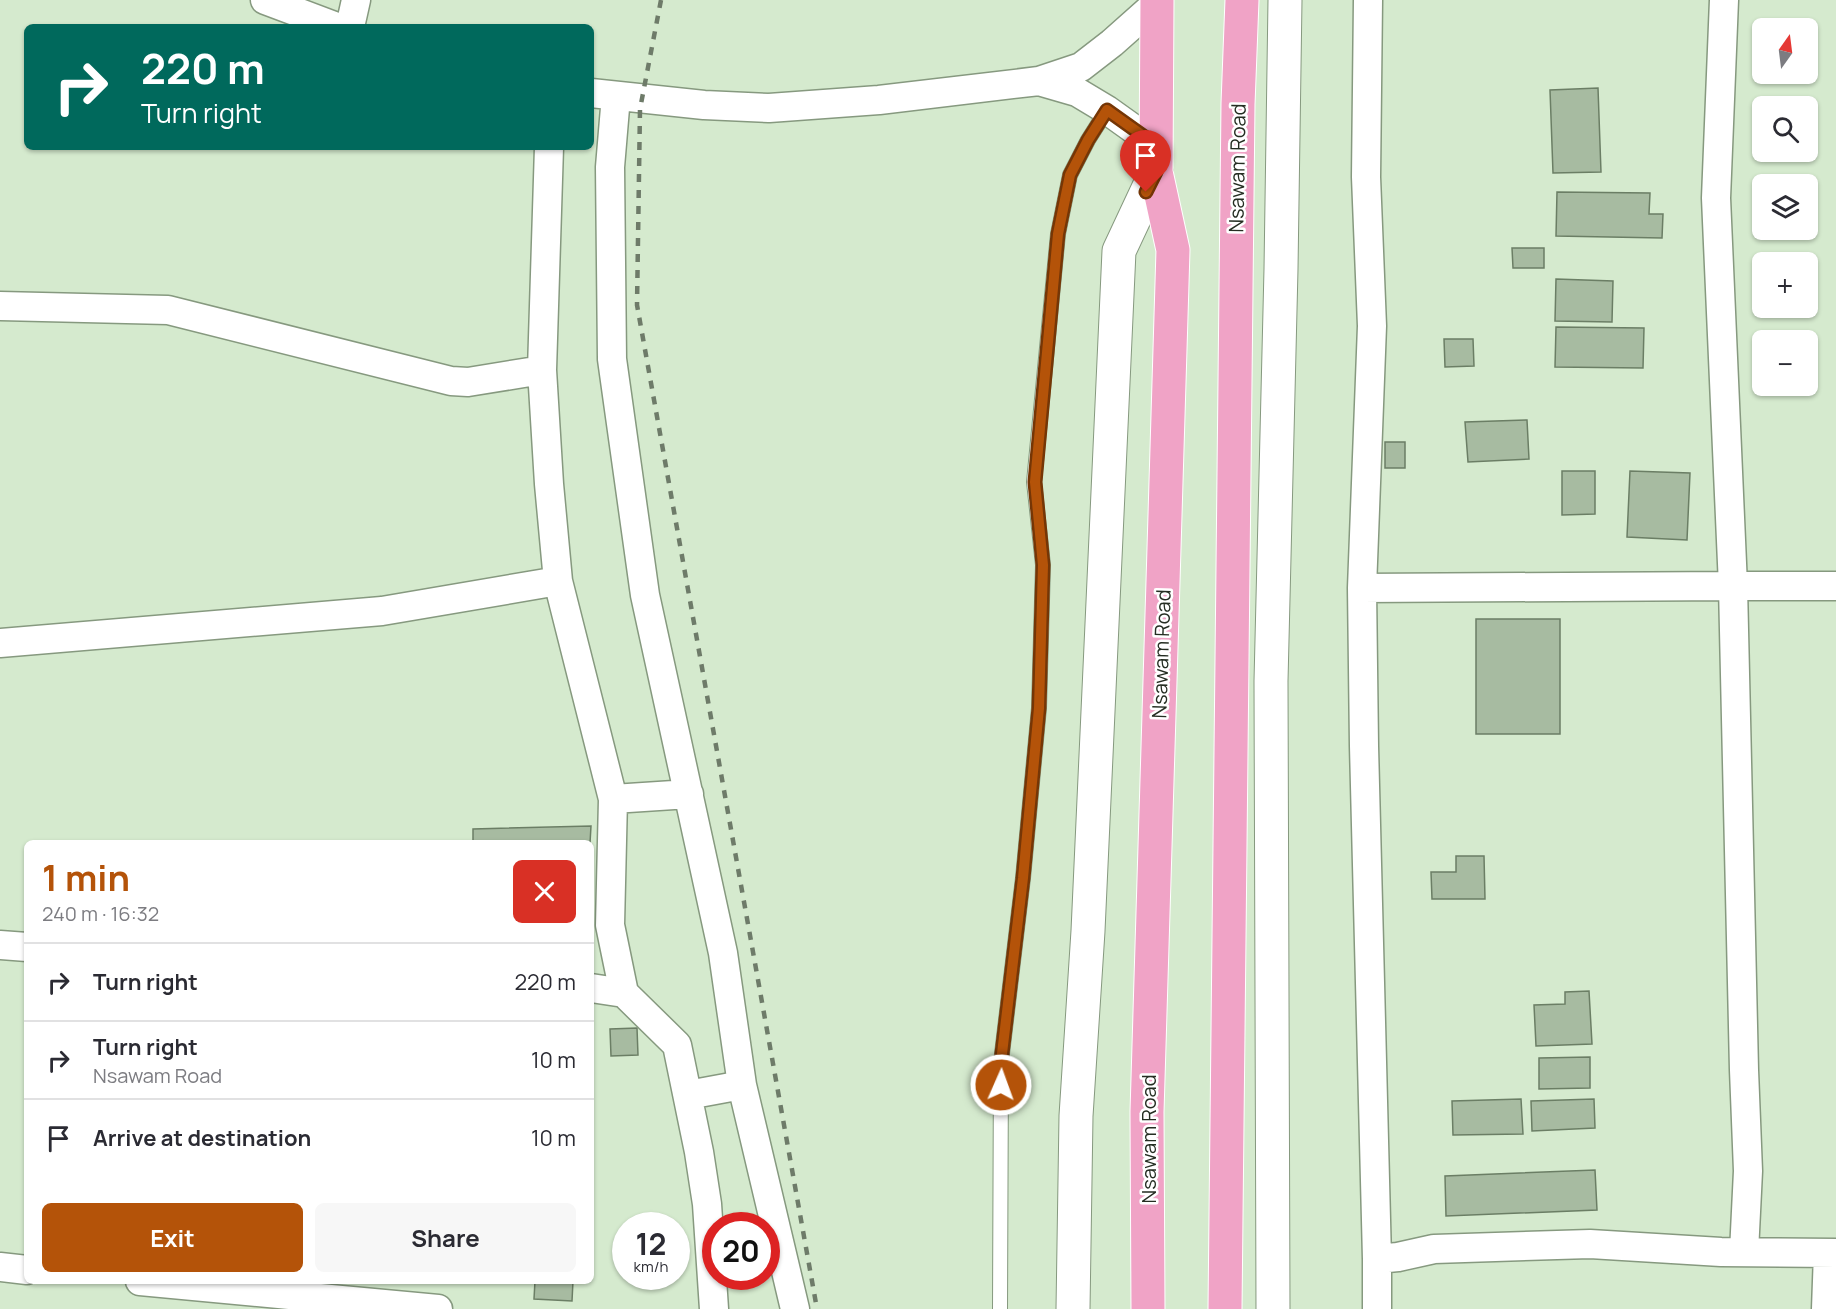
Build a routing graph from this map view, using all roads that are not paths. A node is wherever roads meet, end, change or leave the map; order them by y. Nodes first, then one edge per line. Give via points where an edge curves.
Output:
1 (266, 0) edge
2 (356, 0) edge
3 (1242, 0) edge
4 (1285, 0) edge
5 (1368, 0) edge
6 (1724, 0) edge
7 (1157, 2) edge
8 (329, 24) edge
9 (351, 24) edge
10 (1039, 81) junction
11 (603, 95) edge
12 (1107, 110) junction
13 (549, 150) edge
14 (1156, 159) junction
15 (0, 306) edge
16 (542, 370) junction
17 (558, 581) junction
18 (1733, 586) junction
19 (1836, 586) edge
20 (1362, 588) junction
21 (0, 643) edge
22 (689, 794) junction
23 (613, 799) junction
24 (0, 945) edge
25 (24, 947) edge
26 (594, 988) edge
27 (624, 993) junction
28 (742, 1085) junction
29 (688, 1095) junction
30 (1744, 1252) junction
31 (1832, 1253) edge
32 (1377, 1259) junction
33 (0, 1267) edge
34 (24, 1270) edge
35 (172, 1284) edge
36 (438, 1309) edge
37 (714, 1309) edge
38 (795, 1309) edge
39 (1000, 1309) edge
40 (1073, 1309) edge
41 (1148, 1309) edge
42 (1225, 1309) edge
43 (1273, 1309) edge
44 (1377, 1309) edge
45 (1826, 1309) edge

1 - 8 street
2 - 9 street
3 - 42 highway, Nsawam Road
4 - 43 main road via 1271,681
5 - 20 street via 1366,177 1372,326
6 - 18 street via 1716,198
7 - 10 street via 1081,67
7 - 14 highway, Nsawam Road
10 - 11 street via 769,108
10 - 12 street via 1077,92
11 - 22 street via 610,167 612,359 645,595
12 - 14 street
12 - 39 lane via 1070,175 1058,234 1035,482 1043,565 1039,708 1001,1062
13 - 16 street
14 - 40 main road via 1119,251 1089,931 1076,1116
14 - 41 highway, Nsawam Road via 1173,250 1147,1112
15 - 16 street via 168,310 451,381 468,382
16 - 17 street
17 - 21 street via 382,610
17 - 23 street
18 - 19 street
18 - 20 street
18 - 30 street via 1748,1171
20 - 32 street
22 - 23 street
22 - 28 street via 723,953
23 - 27 street via 610,925
24 - 25 street
26 - 27 street
27 - 29 street via 676,1045
28 - 29 street
28 - 38 street
29 - 37 street via 707,1204
30 - 31 street
30 - 32 street via 1590,1244 1434,1249
31 - 45 street
32 - 44 street
33 - 34 street
35 - 36 street

